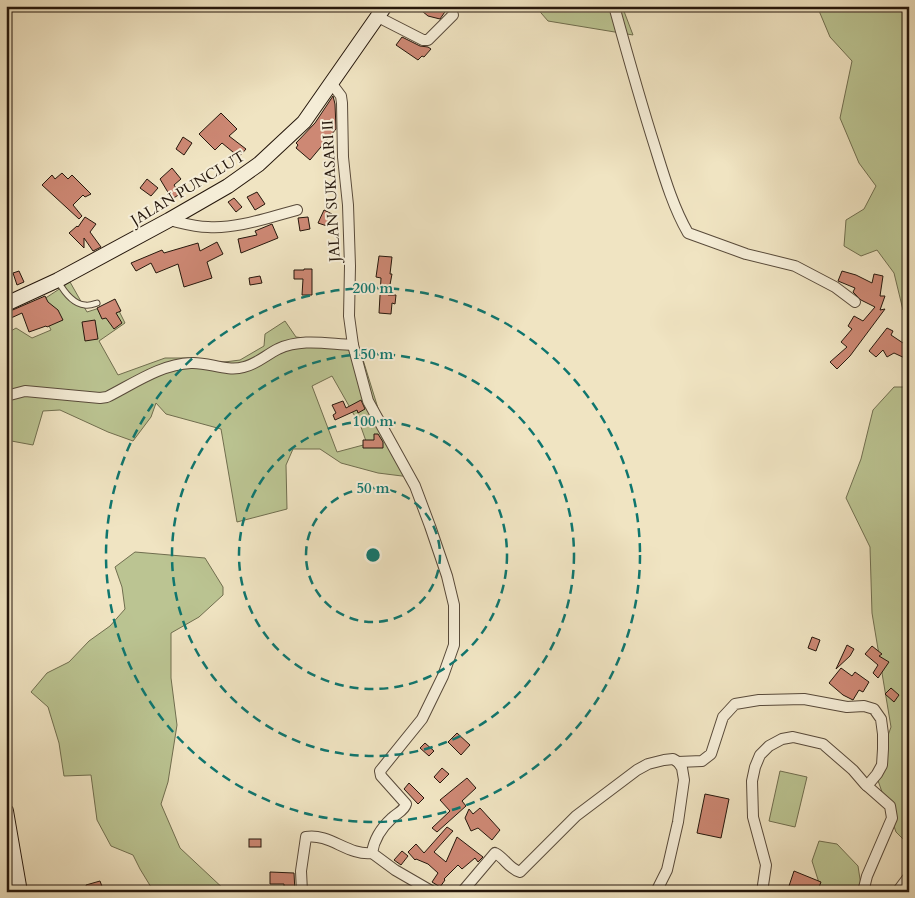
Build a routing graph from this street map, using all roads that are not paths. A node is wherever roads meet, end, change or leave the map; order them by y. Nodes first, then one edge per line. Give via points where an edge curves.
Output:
1 (614, 6) edge
2 (382, 11) edge
3 (453, 15) dead end
4 (332, 84) junction
5 (297, 210) dead end
6 (169, 220) junction
7 (58, 280) junction
8 (855, 302) dead end
9 (97, 303) dead end
10 (6, 304) edge
11 (353, 345) junction
12 (6, 396) edge
13 (678, 762) junction
14 (867, 786) junction
15 (6, 811) edge
16 (372, 853) junction
17 (909, 876) edge
18 (20, 892) edge
19 (302, 892) edge
20 (433, 892) edge
21 (462, 892) edge
22 (656, 892) edge
23 (762, 892) edge
24 (864, 892) edge
25 (897, 892) edge

1 - 8 street via 660,162 688,233 746,254 796,266
2 - 3 street via 423,40 428,40
2 - 4 main road, JALAN PUNCLUT
4 - 6 main road, JALAN PUNCLUT via 304,122 259,164
4 - 11 street, JALAN SUKASARI II via 342,103 348,205 349,316
5 - 6 street via 234,226 210,228
6 - 7 main road, JALAN PUNCLUT
7 - 9 lane via 62,289 78,303
7 - 10 main road, JALAN PUNCLUT
11 - 12 street via 295,344 278,349 243,368 193,363 170,365 107,397 25,391
11 - 16 street, JALAN SUKASARI II via 368,401 414,486 454,604 454,645 443,676 422,719 380,771 406,804 378,832
13 - 14 street via 702,760 711,754 723,717 736,704 804,699 847,707 864,706 874,709 884,734 882,765
13 - 21 street via 664,760 637,770 576,816 520,872 513,870 495,853
13 - 22 street via 684,780 678,822 667,870
14 - 23 street via 823,744 793,737 769,746 760,755 752,781 754,817 766,865
14 - 24 street via 890,806 892,818 867,876
15 - 18 main road
16 - 19 street via 363,854 328,839 306,837 300,871
16 - 20 street
17 - 25 street

